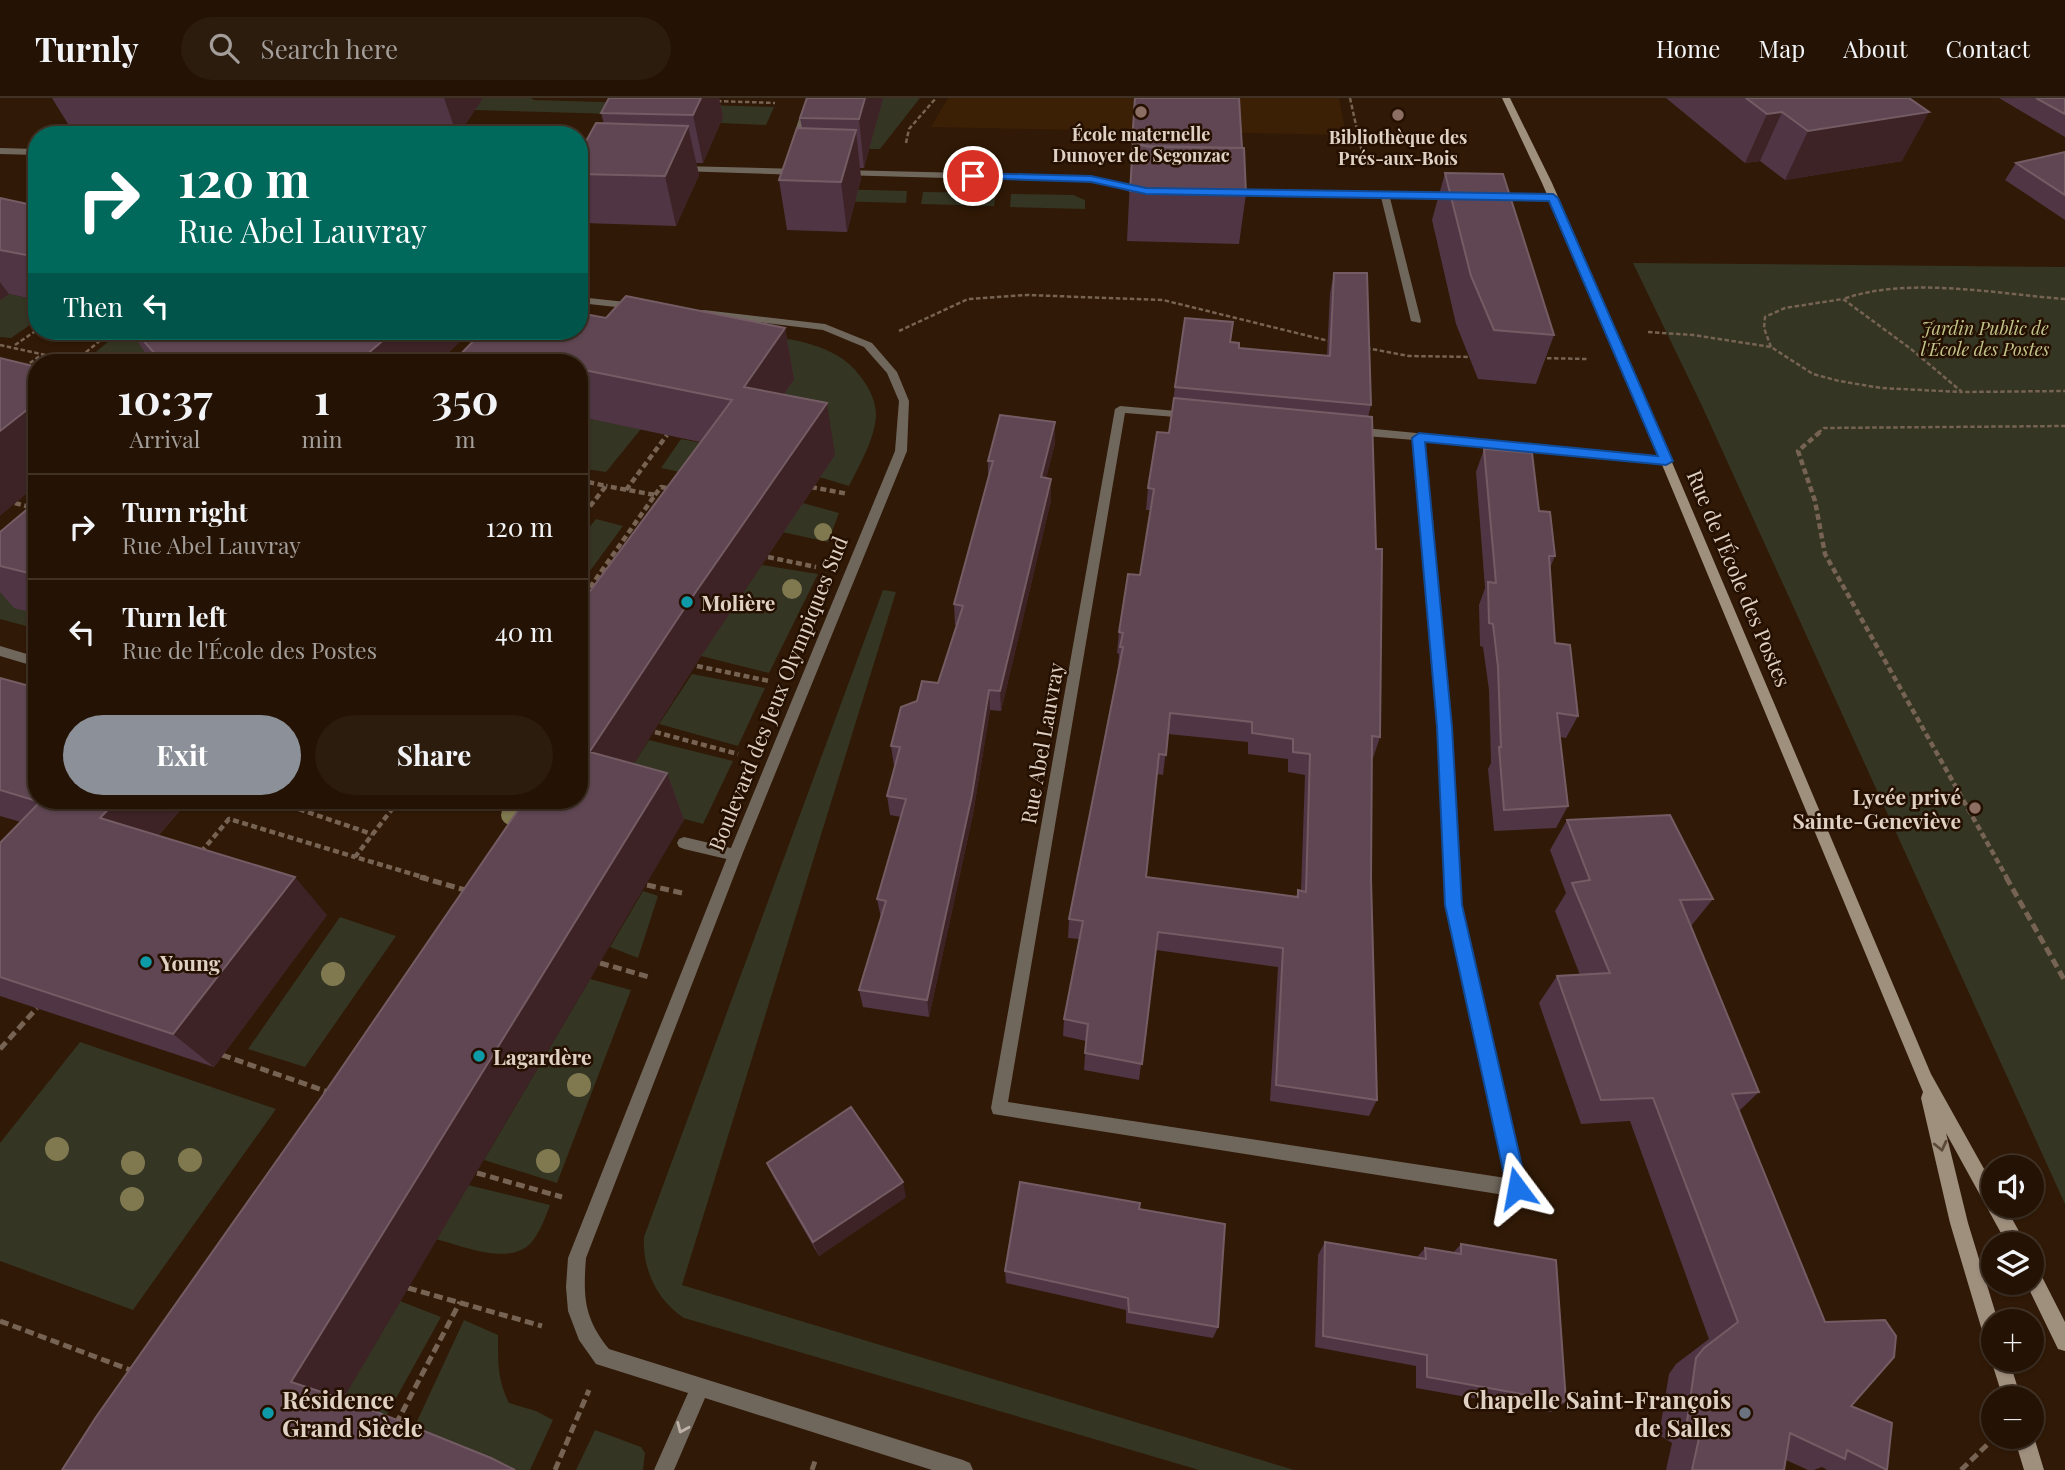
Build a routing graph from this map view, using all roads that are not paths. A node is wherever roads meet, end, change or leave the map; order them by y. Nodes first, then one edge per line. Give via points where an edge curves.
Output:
1 (1506, 98) edge
2 (809, 101) edge
3 (0, 151) edge
4 (28, 152) edge
5 (788, 163) junction
6 (677, 169) edge
7 (815, 172) edge
8 (829, 173) edge
9 (1158, 191) edge
10 (1223, 192) edge
11 (1385, 195) junction
12 (1464, 196) edge
13 (1476, 196) edge
14 (1553, 198) junction
15 (588, 301) edge
16 (650, 307) edge
17 (692, 312) edge
18 (1416, 321) dead end
19 (1202, 416) edge
20 (1337, 430) edge
21 (1419, 438) junction
22 (1666, 461) junction
23 (0, 651) edge
24 (28, 659) edge
25 (684, 843) dead end
26 (736, 855) junction
27 (1925, 1079) junction
28 (1981, 1180) edge
29 (2042, 1295) edge
30 (1985, 1309) edge
31 (2065, 1342) edge
32 (700, 1387) junction
33 (2028, 1449) edge
34 (664, 1470) edge
35 (963, 1470) edge
36 (2035, 1470) edge

1 - 14 main road, Rue de l'École des Postes
2 - 5 street
3 - 4 street
5 - 6 street
5 - 7 street
8 - 9 street via 1091,179
10 - 11 street
11 - 12 street
11 - 18 street
13 - 14 street
14 - 22 main road, Rue de l'École des Postes
15 - 16 street
17 - 26 street, Boulevard des Jeux Olympiques Sud via 825,327 868,345 892,372 904,401 901,451
19 - 21 street, Rue Abel Lauvray via 1121,409 999,1108 1517,1188 1454,905
20 - 21 street
21 - 22 street
22 - 27 main road, Rue de l'École des Postes
23 - 24 street
25 - 26 street
26 - 32 street, Boulevard des Jeux Olympiques Sud via 577,1258 573,1300 587,1338 603,1357
27 - 28 main road, Rue de l'École des Postes
27 -> 30 main road, Rue de l'École des Postes
29 - 31 main road
32 -> 34 street
32 - 35 street
33 - 36 main road

